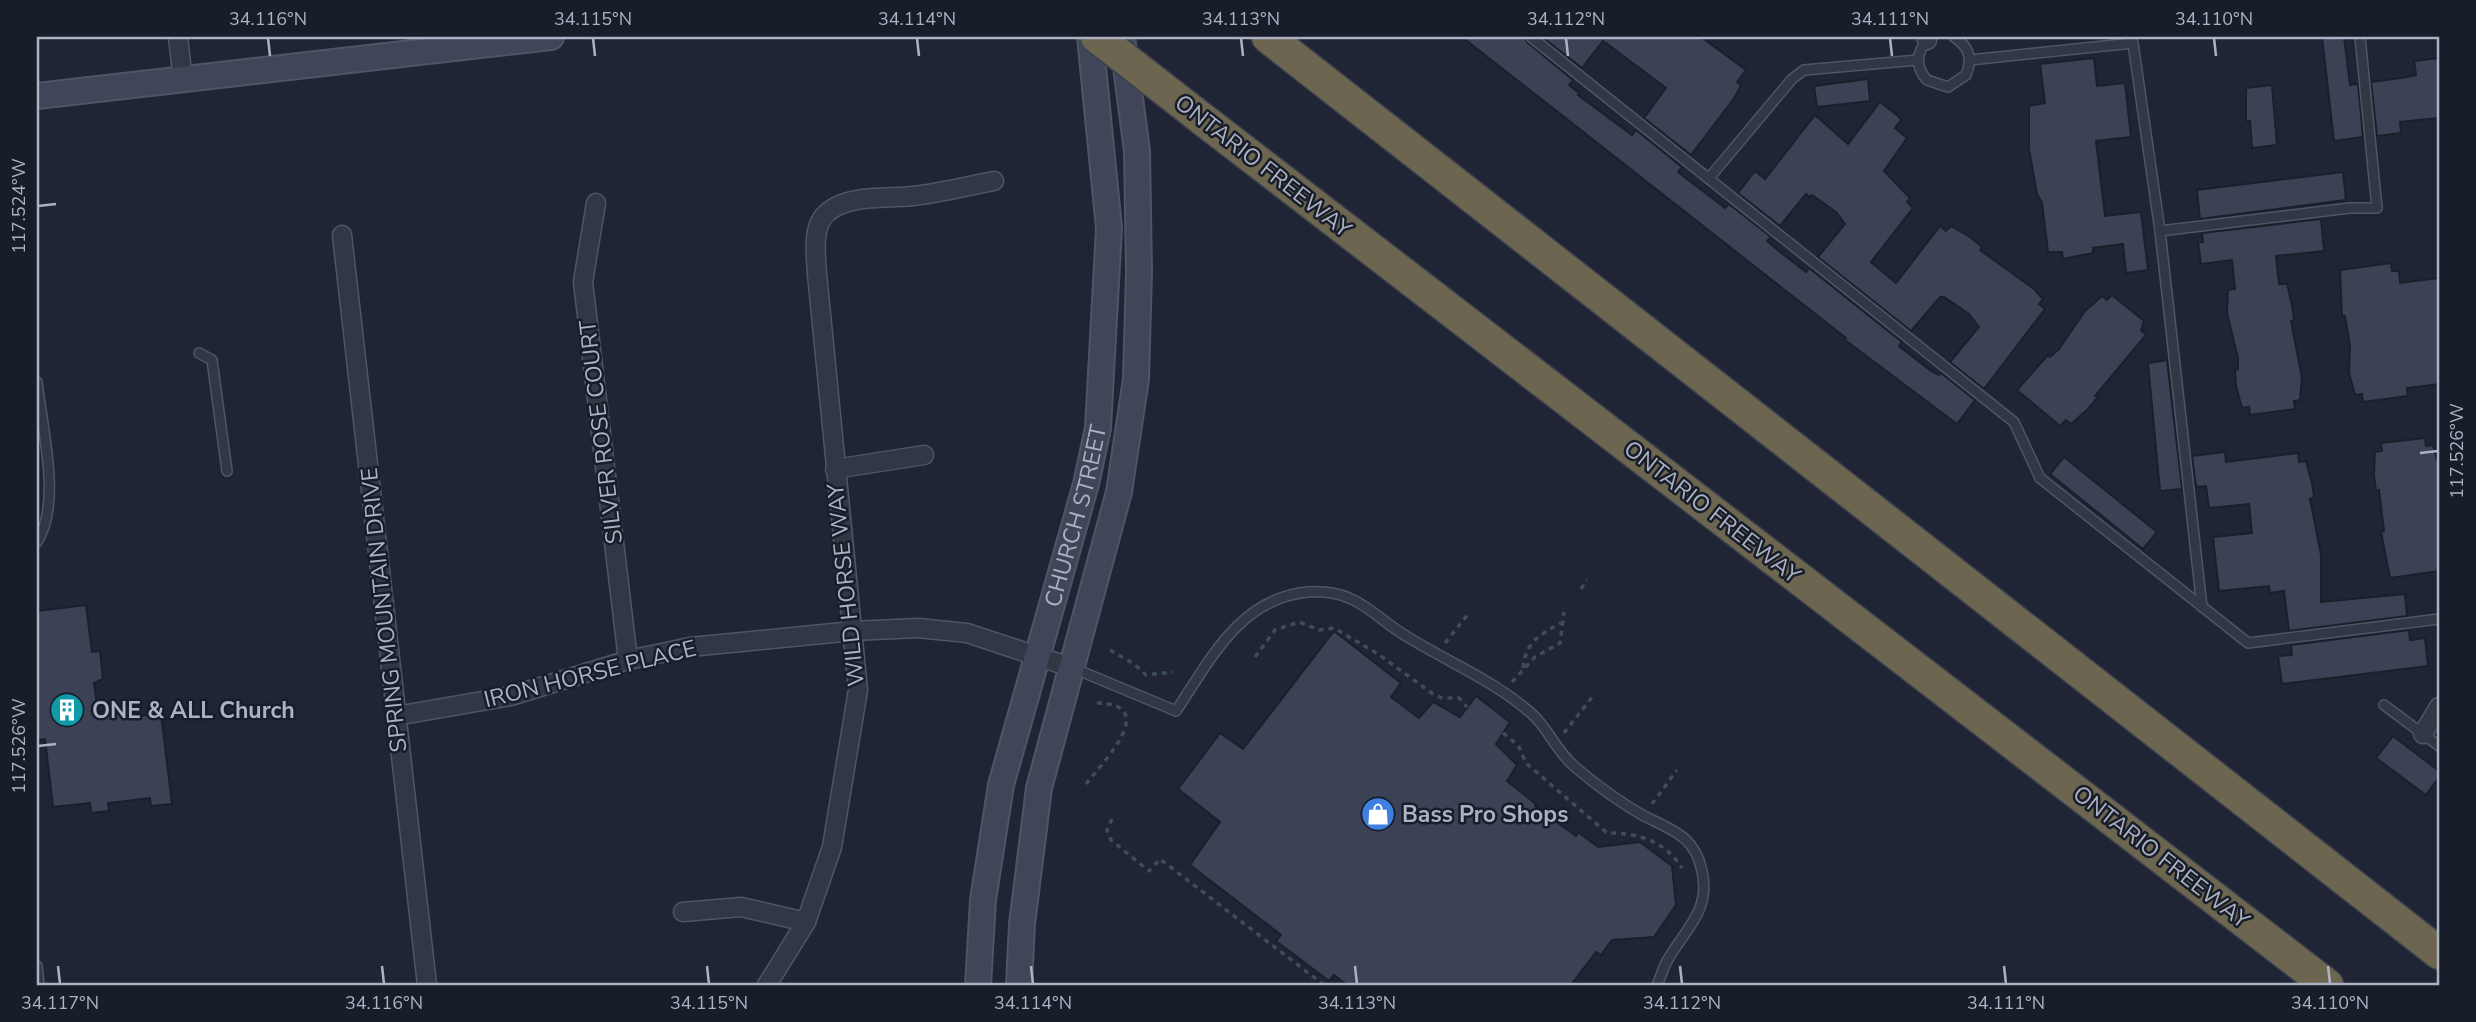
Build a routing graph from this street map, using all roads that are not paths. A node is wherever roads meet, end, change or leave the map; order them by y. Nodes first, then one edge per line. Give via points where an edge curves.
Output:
1 (178, 37) edge
2 (1090, 37) edge
3 (1097, 37) edge
4 (1122, 37) edge
5 (1268, 37) edge
6 (1531, 37) edge
7 (1954, 37) edge
8 (2360, 37) edge
9 (536, 38) edge
10 (1929, 38) edge
11 (478, 41) edge
12 (1917, 60) junction
13 (1970, 60) junction
14 (183, 80) junction
15 (37, 96) edge
16 (1710, 177) junction
17 (994, 181) dead end
18 (596, 203) dead end
19 (2160, 231) junction
20 (342, 234) dead end
21 (199, 353) dead end
22 (37, 382) edge
23 (924, 455) dead end
24 (835, 469) junction
25 (227, 471) dead end
26 (37, 542) edge
27 (2202, 607) junction
28 (2439, 619) edge
29 (853, 631) junction
30 (1036, 656) junction
31 (628, 660) junction
32 (1073, 668) junction
33 (2384, 705) dead end
34 (2439, 708) edge
35 (396, 716) junction
36 (2423, 734) junction
37 (2439, 746) edge
38 (683, 912) dead end
39 (806, 922) junction
40 (2439, 953) edge
41 (37, 966) edge
42 (39, 985) edge
43 (427, 985) edge
44 (767, 985) edge
45 (978, 985) edge
46 (1019, 985) edge
47 (1657, 985) edge
48 (2328, 985) edge

1 - 14 street
2 - 30 main road, CHURCH STREET via 1109,228 1098,428
3 - 48 highway, ONTARIO FREEWAY, bridge
4 - 32 main road, CHURCH STREET via 1137,151 1136,379 1119,492
5 - 40 highway
6 - 16 lane
7 - 13 lane via 1964,43
8 - 19 lane via 2378,208
9 - 11 main road
10 - 12 lane
11 - 14 main road
12 - 13 lane via 1927,80 1948,87 1966,75
12 - 16 lane via 1804,70 1791,79
13 - 19 lane via 2133,43
14 - 15 main road
16 - 27 lane via 2014,422 2040,478
17 - 24 street, WILD HORSE WAY via 859,201 826,213 819,226 816,254
18 - 31 street, SILVER ROSE COURT via 583,282
19 - 27 lane
20 - 35 street, SPRING MOUNTAIN DRIVE
21 - 25 lane via 212,360
22 - 26 lane via 51,506
23 - 24 street
24 - 29 street, WILD HORSE WAY
27 - 28 lane via 2248,643
29 - 30 street, IRON HORSE PLACE via 918,628 967,633
29 - 31 street, IRON HORSE PLACE via 690,647
29 - 39 street, WILD HORSE WAY via 856,703 832,847
30 - 32 street, IRON HORSE PLACE
30 - 45 main road, CHURCH STREET via 1001,785 983,900
31 - 35 street, IRON HORSE PLACE via 510,696
32 - 46 main road, CHURCH STREET via 1040,788 1021,924
32 - 47 lane via 1176,711 1247,614 1306,592 1350,598 1532,714 1555,748 1576,768 1644,816 1671,826 1692,845 1705,892 1692,928 1667,961
33 - 36 lane
34 - 36 street
35 - 43 street, SPRING MOUNTAIN DRIVE
36 - 37 lane
38 - 39 street via 741,907
39 - 44 street, WILD HORSE WAY
41 - 42 lane

